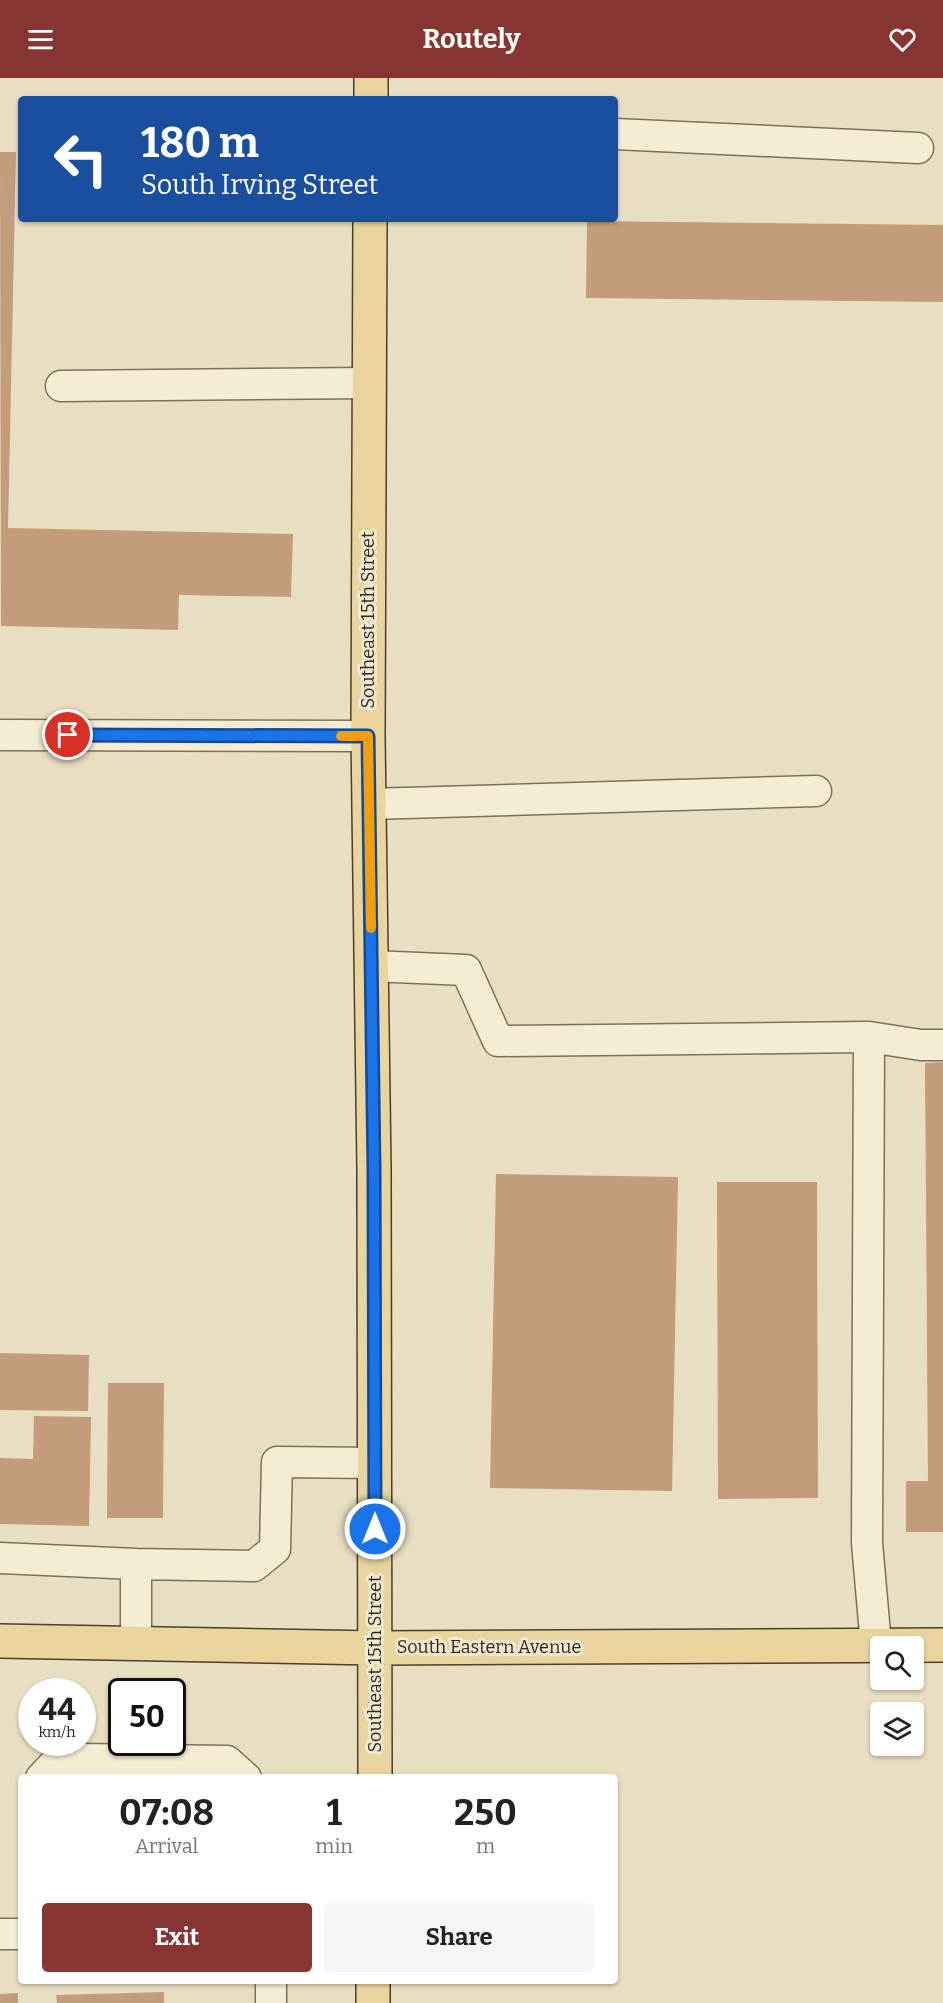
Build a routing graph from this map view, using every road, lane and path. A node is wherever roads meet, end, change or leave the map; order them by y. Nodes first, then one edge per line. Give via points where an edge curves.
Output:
1 (371, 78) edge
2 (371, 96) edge
3 (618, 134) edge
4 (918, 148) dead end
5 (370, 222) edge
6 (369, 383) junction
7 (61, 386) dead end
8 (0, 735) edge
9 (368, 736) junction
10 (816, 791) dead end
11 (369, 804) junction
12 (371, 966) junction
13 (869, 1037) junction
14 (943, 1045) edge
15 (375, 1463) junction
16 (0, 1558) edge
17 (136, 1564) junction
18 (875, 1636) edge
19 (0, 1641) edge
20 (136, 1643) junction
21 (870, 1645) edge
22 (924, 1645) edge
23 (943, 1645) edge
24 (376, 1648) junction
25 (45, 1774) edge
26 (242, 1774) edge
27 (375, 1774) edge
28 (0, 1934) edge
29 (18, 1934) edge
30 (271, 1984) edge
31 (373, 1984) edge
32 (271, 2003) edge
33 (373, 2003) edge

1 - 2 main road
3 - 4 street
5 - 6 main road, Southeast 15th Street
6 - 7 street
6 - 9 main road, Southeast 15th Street
8 - 9 street
9 - 11 main road, Southeast 15th Street
10 - 11 street
11 - 12 main road, Southeast 15th Street
12 - 13 street via 466,970 498,1041
12 - 15 main road, Southeast 15th Street
13 - 14 street
13 - 18 street via 867,1543
15 - 17 street via 277,1462 275,1550 254,1566
15 - 24 main road, Southeast 15th Street
16 - 17 street
17 - 20 street
19 - 20 main road, South Eastern Avenue
20 - 24 main road, South Eastern Avenue
21 - 24 main road, South Eastern Avenue
22 - 23 main road, South Eastern Avenue
24 - 27 main road, Southeast 15th Street
25 - 26 street via 57,1761 79,1759 227,1761
28 - 29 street
30 - 32 street
31 - 33 main road

